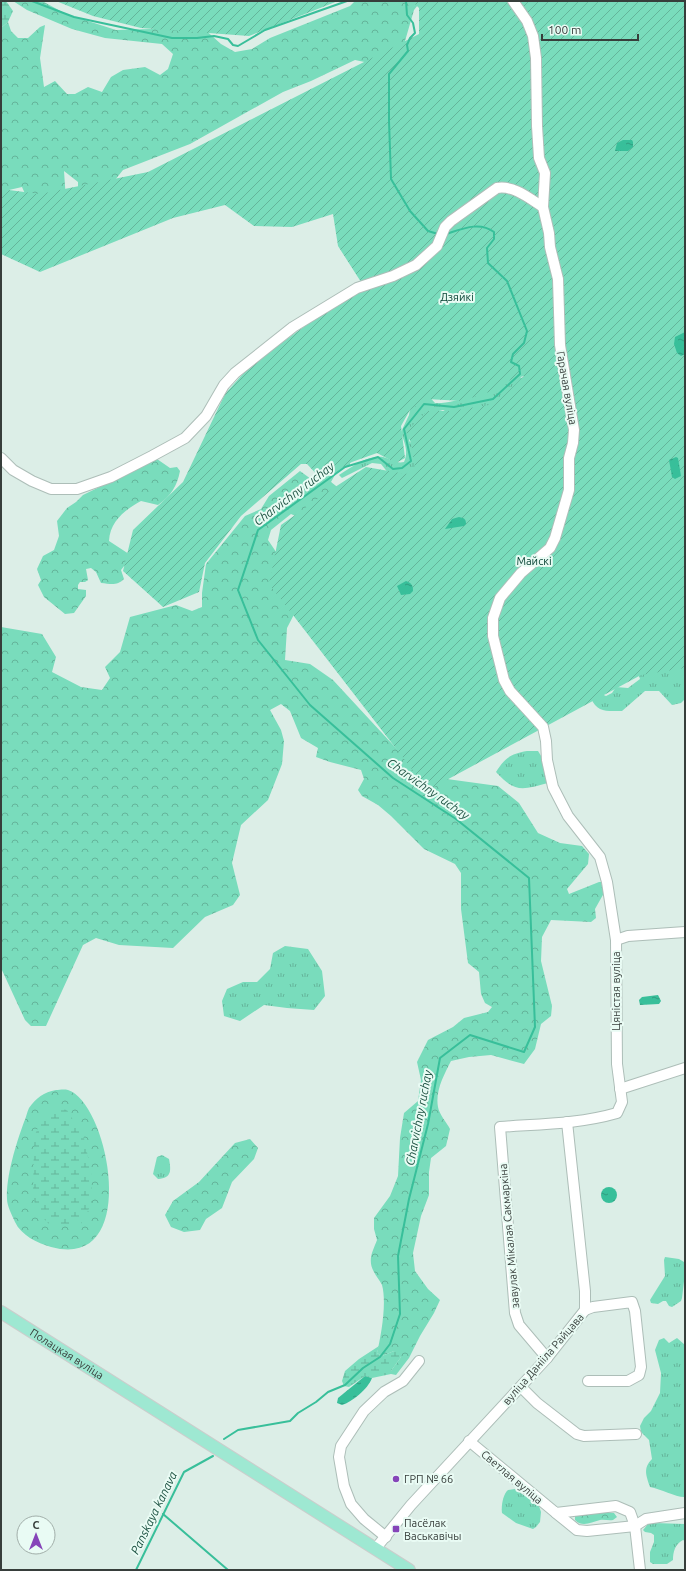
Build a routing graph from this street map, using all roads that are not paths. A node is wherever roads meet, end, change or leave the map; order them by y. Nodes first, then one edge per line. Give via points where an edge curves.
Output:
1 (513, 1) edge
2 (543, 207) junction
3 (1, 458) edge
4 (685, 932) edge
5 (616, 940) junction
6 (685, 1068) edge
7 (620, 1089) junction
8 (567, 1122) junction
9 (585, 1310) junction
10 (1, 1312) edge
11 (547, 1358) junction
12 (419, 1361) dead end
13 (588, 1381) dead end
14 (522, 1387) junction
15 (636, 1434) dead end
16 (469, 1441) junction
17 (556, 1513) junction
18 (685, 1513) edge
19 (635, 1526) junction
20 (386, 1537) junction
21 (376, 1548) junction
22 (409, 1570) edge
23 (640, 1570) edge

1 - 2 street, Гарачая вуліца via 527,21 533,36 539,158 545,173
2 - 3 street via 516,191 505,187 497,188 451,221 437,246 416,265 394,276 357,288 293,327 235,373 224,385 206,416 185,438 111,477 76,489 51,489 13,470
2 - 5 street, Гарачая вуліца via 558,279 560,345 574,430 568,458 568,490 550,548 521,573 500,598 493,618 493,636 504,680 518,701 543,727 553,787 568,816 600,857 607,882
4 - 5 street, Цяністая вуліца via 628,936
5 - 7 street, Цяністая вуліца via 616,1064
6 - 7 street
7 - 8 street, Цяністая вуліца via 622,1102 617,1113
8 - 9 street, вуліца Данііла Райцава
8 - 11 street, завулак Мікалая Сакмаркіна via 500,1127 515,1313 519,1325
9 - 11 street, вуліца Данііла Райцава
9 - 13 street via 632,1302 641,1367 639,1375 628,1381
10 - 21 main road, Полацкая вуліца
11 - 14 street, вуліца Данііла Райцава
12 - 20 street via 403,1381 384,1392 364,1411 341,1446 340,1464 351,1504
14 - 15 street via 537,1403 577,1434
14 - 16 street, вуліца Данііла Райцава
16 - 17 street, Светлая вуліца
16 - 20 street, вуліца Данііла Райцава via 411,1505
17 - 19 street, Светлая вуліца via 577,1530
17 - 19 street via 616,1506 630,1512
18 - 19 street, Светлая вуліца via 646,1519
19 - 23 street
20 - 21 street, вуліца Данііла Райцава
21 - 22 main road, Полацкая вуліца

